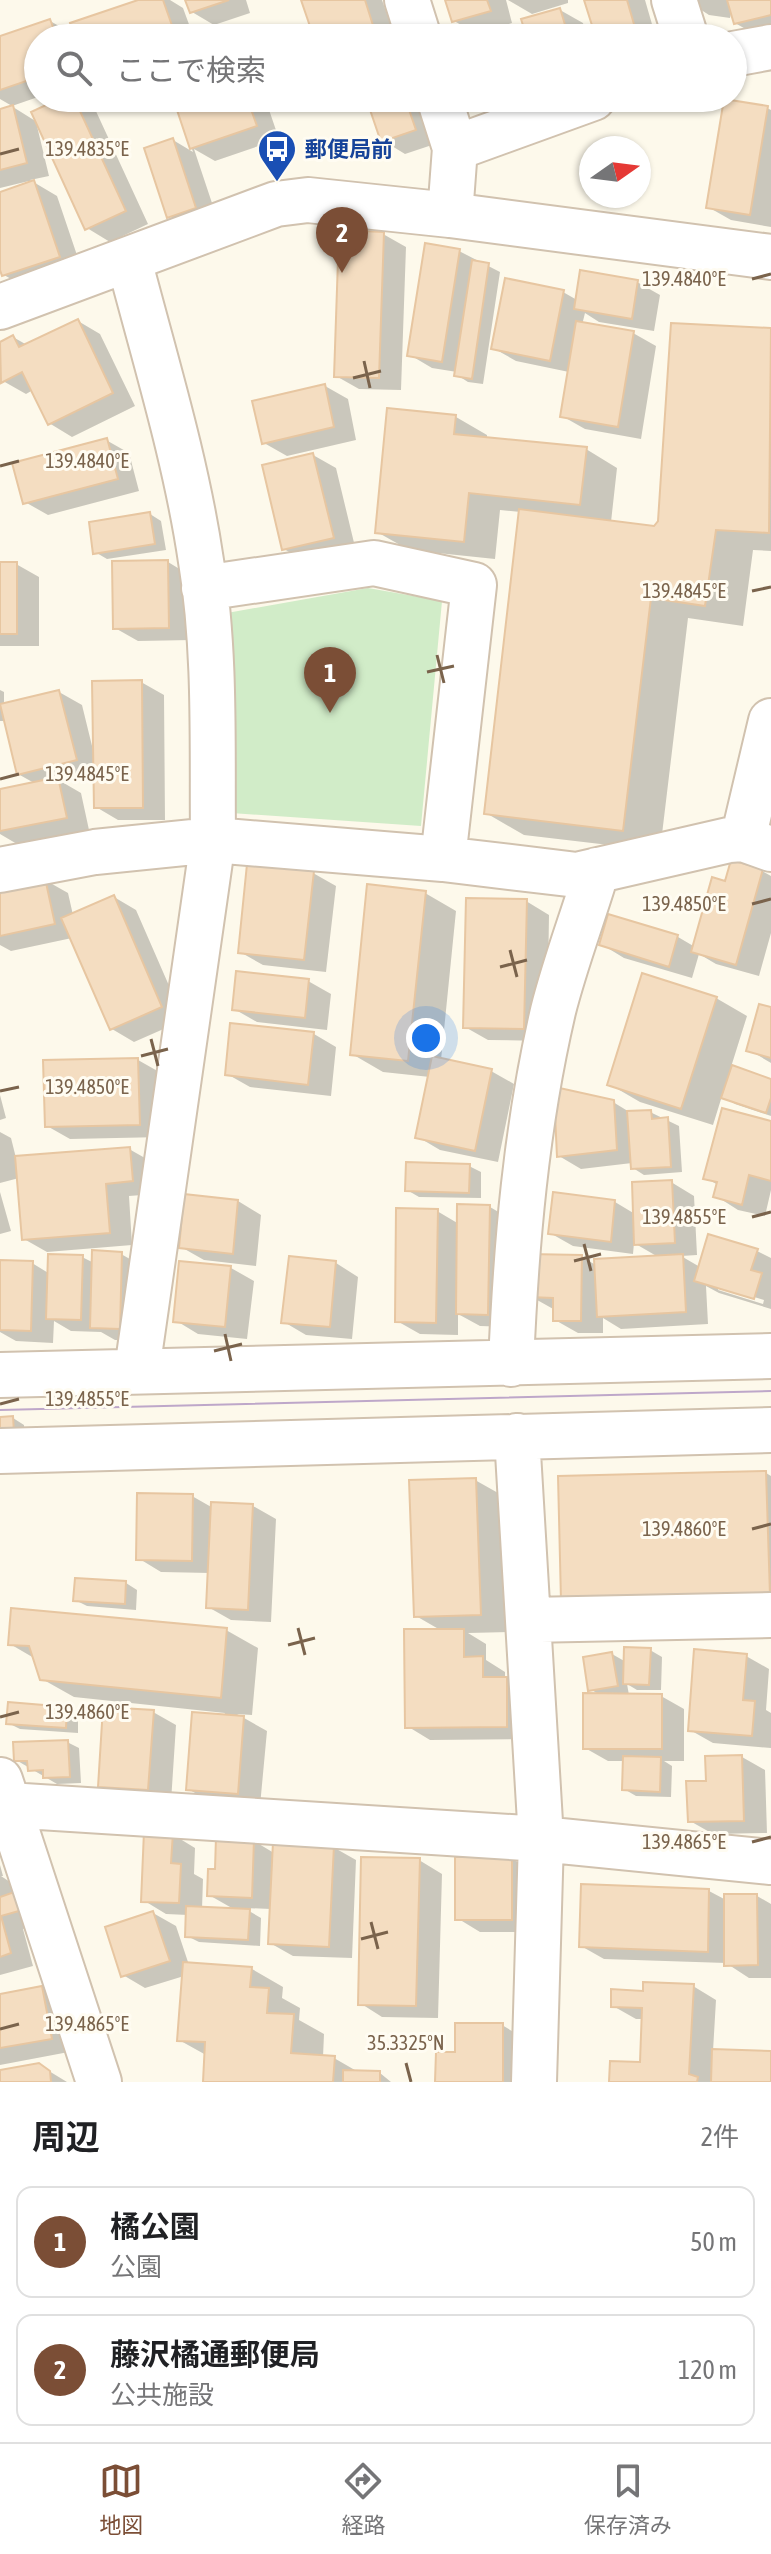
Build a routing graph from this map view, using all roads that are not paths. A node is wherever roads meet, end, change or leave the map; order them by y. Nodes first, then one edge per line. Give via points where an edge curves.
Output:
1 (407, 0) edge
2 (674, 0) edge
3 (415, 24) edge
4 (682, 24) edge
5 (771, 47) edge
6 (747, 51) edge
7 (443, 112) edge
8 (554, 112) edge
9 (455, 148) junction
10 (450, 215) junction
11 (771, 257) edge
12 (129, 260) junction
13 (0, 307) edge
14 (204, 588) junction
15 (771, 721) edge
16 (213, 840) junction
17 (757, 844) edge
18 (443, 859) junction
19 (0, 870) edge
20 (597, 870) junction
21 (771, 1356) edge
22 (511, 1364) junction
23 (137, 1370) junction
24 (0, 1375) edge
25 (771, 1430) edge
26 (517, 1436) junction
27 (0, 1451) edge
28 (771, 1615) edge
29 (528, 1620) junction
30 (4, 1793) edge
31 (541, 1839) junction
32 (771, 1862) edge
33 (99, 2082) edge
34 (534, 2082) edge

1 - 3 street
2 - 4 street
5 - 6 street
7 - 9 street
8 - 9 street
9 - 10 street
10 - 11 street
10 - 12 street via 308,200 276,204
12 - 13 street
12 - 14 street via 182,458
14 - 16 street via 210,639
14 - 18 street via 374,563 474,585
15 - 17 street
16 - 18 street
16 - 19 street via 95,852
16 - 23 street
17 - 20 street via 729,840
18 - 20 street via 577,875
20 - 22 street via 554,1010 529,1138 515,1263
21 - 22 street
22 - 23 street
23 - 24 street
25 - 26 street
26 - 27 street
26 - 29 street
28 - 29 street
29 - 31 street
30 - 31 street
30 - 33 street
31 - 32 street
31 - 34 street

